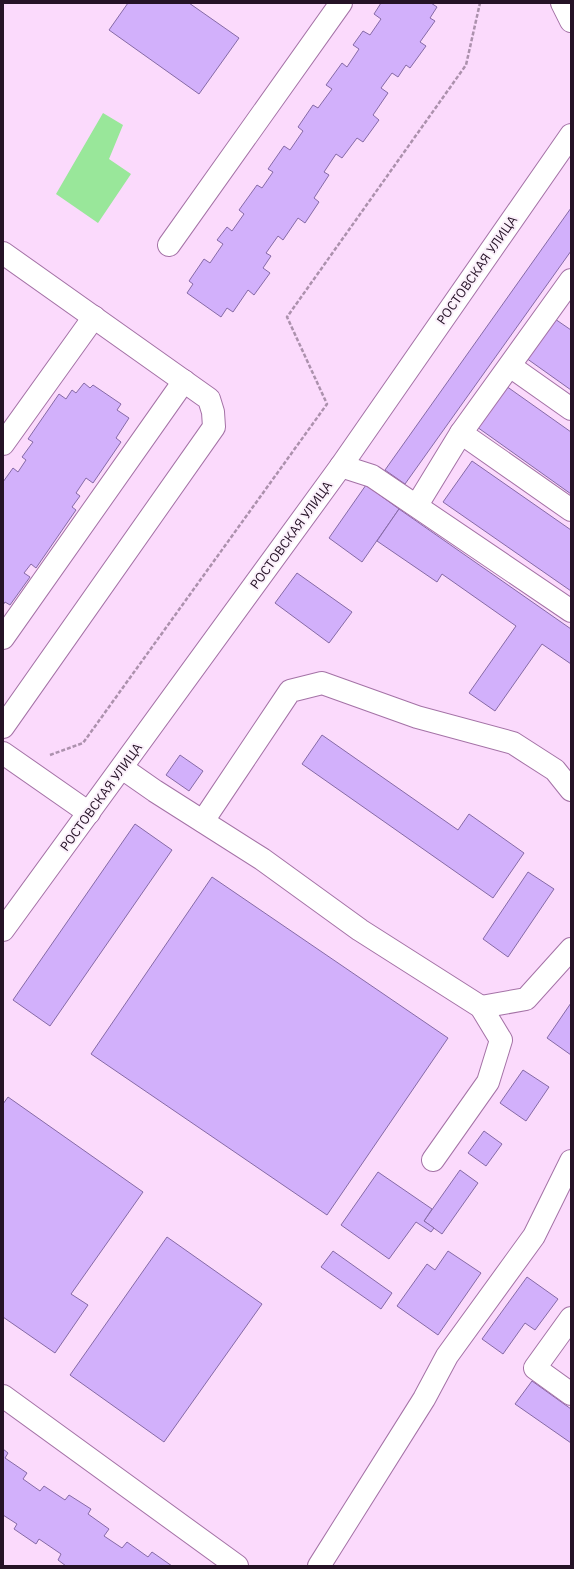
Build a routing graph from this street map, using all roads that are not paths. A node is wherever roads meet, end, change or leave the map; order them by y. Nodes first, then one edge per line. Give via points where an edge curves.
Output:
1 (341, 3) edge
2 (562, 3) edge
3 (571, 21) edge
4 (571, 135) edge
5 (169, 245) dead end
6 (3, 253) edge
7 (571, 280) edge
8 (564, 302) edge
9 (94, 317) junction
10 (510, 366) junction
11 (184, 382) junction
12 (571, 409) edge
13 (461, 433) junction
14 (3, 444) edge
15 (341, 466) junction
16 (417, 505) junction
17 (571, 510) edge
18 (571, 611) edge
19 (3, 638) edge
20 (3, 727) edge
21 (12, 759) edge
22 (122, 768) junction
23 (571, 790) edge
24 (88, 813) junction
25 (203, 821) junction
26 (3, 930) edge
27 (571, 950) edge
28 (480, 1007) junction
29 (433, 1160) dead end
30 (571, 1161) edge
31 (571, 1318) edge
32 (571, 1394) edge
33 (3, 1396) edge
34 (237, 1566) edge
35 (320, 1566) edge

1 - 5 street
2 - 3 street
4 - 15 street, РОСТОВСКАЯ УЛИЦА
6 - 9 street
7 - 8 street
8 - 10 street
9 - 11 street
9 - 14 street
10 - 12 street
10 - 13 street
11 - 19 street
11 - 20 street via 209,399 214,426
13 - 16 street
13 - 17 street
15 - 16 street via 372,476
15 - 22 street, РОСТОВСКАЯ УЛИЦА
16 - 18 street
21 - 24 street
22 - 24 street, РОСТОВСКАЯ УЛИЦА
22 - 25 street
23 - 25 street via 555,770 513,743 417,717 322,683 290,691
24 - 26 street, РОСТОВСКАЯ УЛИЦА
25 - 28 street via 262,859 360,930
27 - 28 street via 526,999
28 - 29 street via 501,1040 488,1082
30 - 35 street via 534,1236 447,1356 424,1399
31 - 32 street via 535,1368
33 - 34 street

